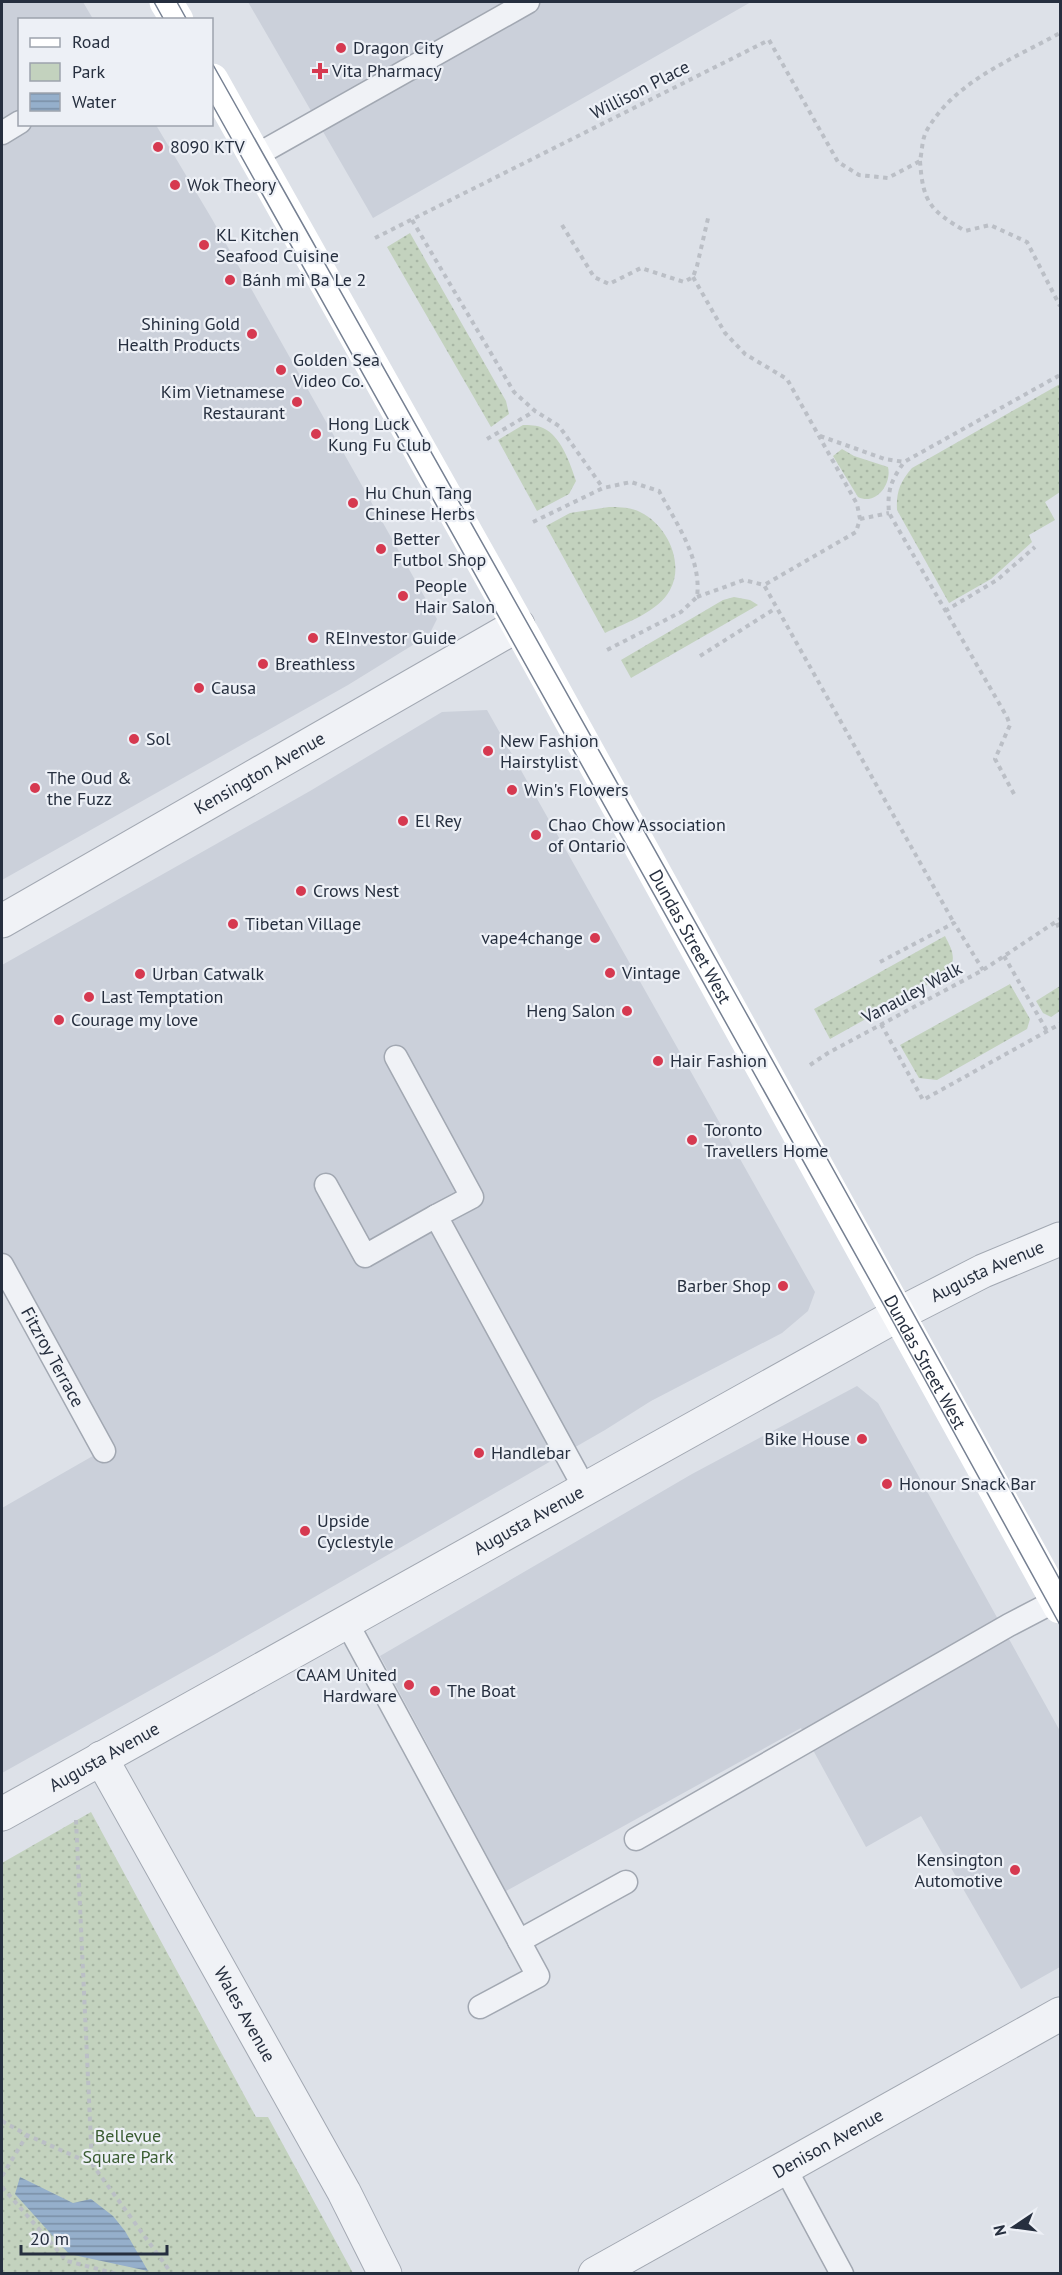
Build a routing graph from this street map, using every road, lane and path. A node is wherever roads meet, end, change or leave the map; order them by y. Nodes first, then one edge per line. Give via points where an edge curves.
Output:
1 (166, 2) edge
2 (520, 6) edge
3 (176, 18) edge
4 (1060, 33) edge
5 (213, 82) edge
6 (18, 123) edge
7 (2, 133) edge
8 (255, 156) junction
9 (920, 161) junction
10 (709, 214) dead end
11 (412, 220) junction
12 (562, 225) dead end
13 (375, 238) dead end
14 (693, 277) junction
15 (1060, 306) edge
16 (1060, 375) edge
17 (535, 411) junction
18 (819, 436) junction
19 (487, 439) dead end
20 (904, 462) junction
21 (603, 488) junction
22 (889, 513) junction
23 (860, 519) junction
24 (533, 522) dead end
25 (1035, 547) dead end
26 (764, 585) junction
27 (697, 597) junction
28 (776, 608) junction
29 (945, 610) junction
30 (518, 626) junction
31 (605, 651) dead end
32 (700, 656) dead end
33 (1014, 794) dead end
34 (2, 921) edge
35 (954, 922) junction
36 (1059, 922) edge
37 (1060, 931) edge
38 (1005, 956) junction
39 (880, 962) dead end
40 (983, 970) junction
41 (881, 1024) junction
42 (1060, 1024) edge
43 (1047, 1031) junction
44 (396, 1058) dead end
45 (773, 1087) junction
46 (326, 1185) dead end
47 (436, 1216) junction
48 (1060, 1239) edge
49 (2, 1264) edge
50 (899, 1314) junction
51 (104, 1451) dead end
52 (585, 1490) junction
53 (1059, 1603) edge
54 (347, 1623) junction
55 (101, 1758) junction
56 (2, 1814) edge
57 (75, 1814) dead end
58 (636, 1839) dead end
59 (626, 1882) dead end
60 (519, 1941) junction
61 (480, 2007) dead end
62 (1060, 2014) edge
63 (2, 2121) edge
64 (27, 2135) junction
65 (92, 2164) junction
66 (785, 2168) junction
67 (2, 2176) edge
68 (2, 2187) edge
69 (117, 2274) edge
70 (172, 2274) edge
71 (385, 2274) edge
72 (595, 2274) edge
73 (842, 2274) edge

1 - 3 main road
2 - 8 lane
4 - 9 path via 949,99 925,132
5 - 8 main road, Dundas Street West
6 - 7 lane
8 - 30 main road, Dundas Street West
9 - 11 path, Willison Place via 888,178 859,175 838,162 769,40
9 - 15 path via 922,189 938,215 965,231 990,225 1027,242
10 - 14 path
11 - 13 path, Willison Place
11 - 17 path via 514,392
12 - 14 path via 594,277 609,284 641,268 684,282
14 - 18 path via 725,333 745,354 787,379
16 - 20 path
17 - 19 path
17 - 21 path via 559,426
18 - 20 path
18 - 23 path via 857,504
20 - 22 path via 887,495
21 - 24 path
21 - 27 path via 631,482 659,490 688,547 699,580
22 - 23 path
22 - 29 path
23 - 26 path via 856,532
25 - 29 path via 997,580
26 - 27 path via 744,580
26 - 28 path
27 - 31 path via 681,612
28 - 32 path
28 - 35 path
29 - 33 path via 1010,725 995,759
30 - 34 street, Kensington Avenue
30 - 45 main road, Dundas Street West
35 - 39 path
35 - 40 path
36 - 37 path
36 - 38 path, Vanauley Walk
38 - 40 path, Vanauley Walk
38 - 43 path
40 - 41 path, Vanauley Walk
41 - 43 path via 923,1100
41 - 45 path, Vanauley Walk
42 - 43 path
44 - 47 lane via 472,1197
45 - 50 main road, Dundas Street West
46 - 47 lane via 365,1256
47 - 52 lane
48 - 50 street, Augusta Avenue via 983,1271
49 - 51 lane, Fitzroy Terrace
50 - 52 street, Augusta Avenue
50 - 53 main road, Dundas Street West
52 - 54 street, Augusta Avenue
53 - 58 lane via 1009,1625
54 - 55 street, Augusta Avenue
54 - 60 lane
55 - 56 street, Augusta Avenue
55 - 71 street, Wales Avenue via 338,2182
57 - 65 path
59 - 60 lane
60 - 61 lane via 538,1976
62 - 66 street, Denison Avenue
63 - 64 path
64 - 65 path
64 - 67 path
65 - 70 path
66 - 72 street, Denison Avenue
66 - 73 lane
68 - 69 path via 67,2261

